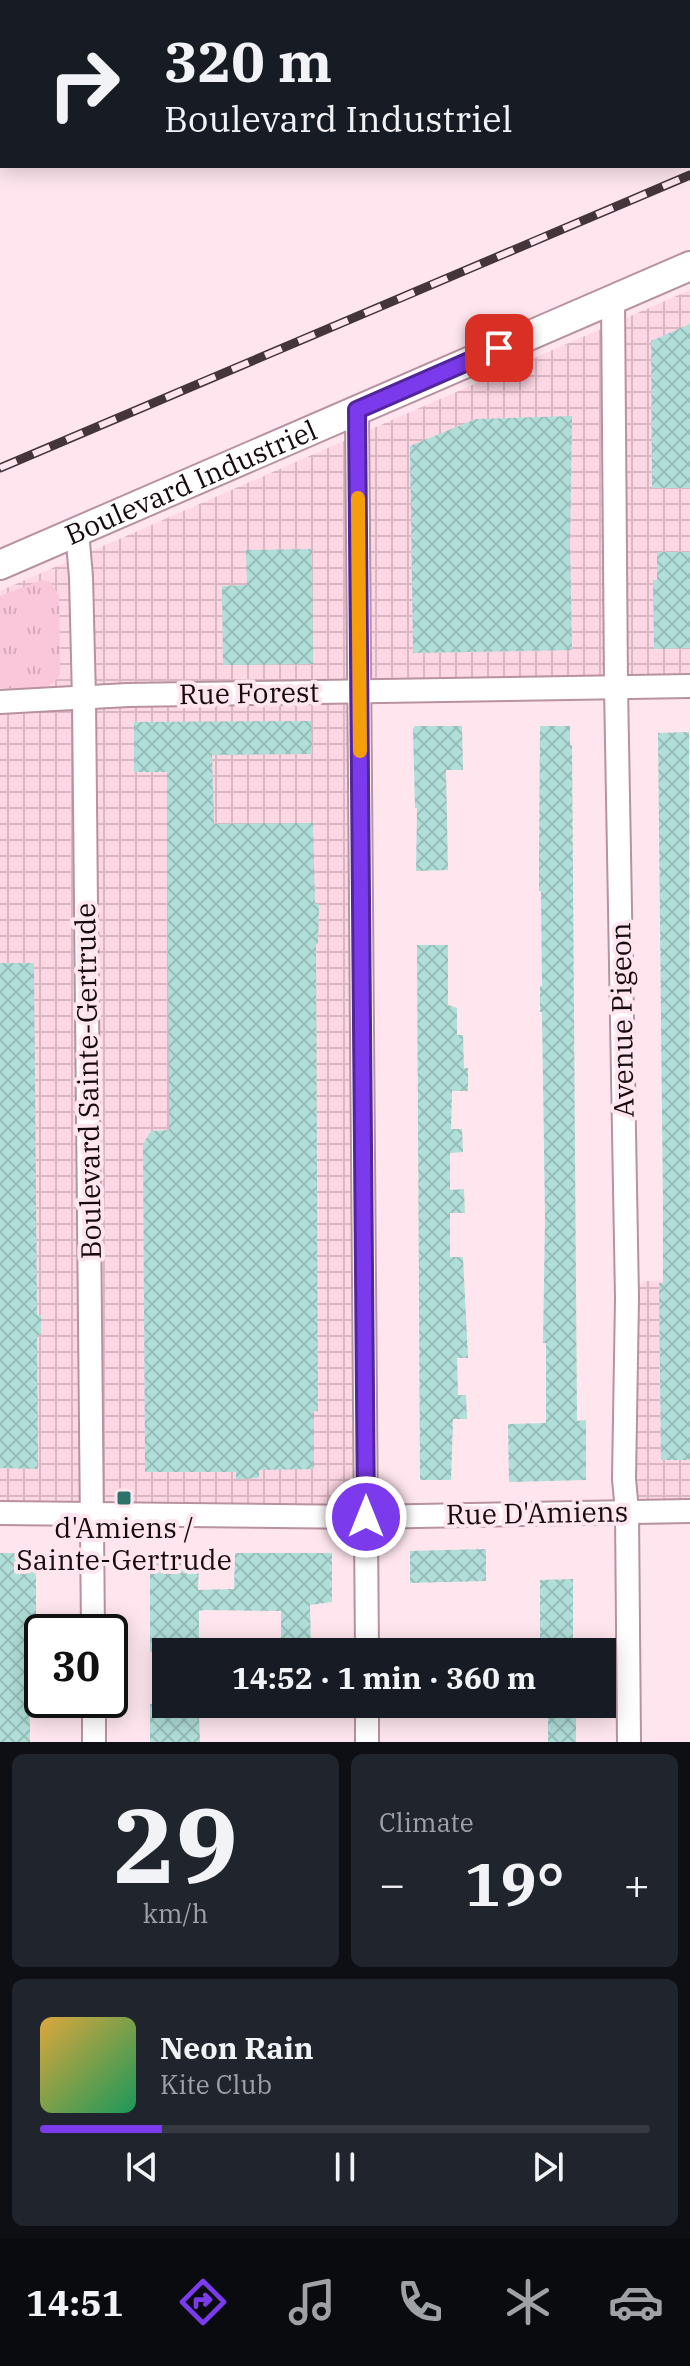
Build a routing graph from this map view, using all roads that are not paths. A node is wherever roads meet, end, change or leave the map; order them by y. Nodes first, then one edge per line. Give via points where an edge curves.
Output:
1 (690, 266) edge
2 (613, 298) junction
3 (357, 410) junction
4 (77, 531) junction
5 (0, 565) edge
6 (616, 686) junction
7 (690, 686) edge
8 (360, 692) junction
9 (84, 698) junction
10 (0, 702) edge
11 (627, 1511) junction
12 (690, 1511) edge
13 (0, 1513) edge
14 (92, 1516) junction
15 (366, 1517) junction
16 (93, 1614) edge
17 (367, 1638) edge
18 (94, 1718) edge
19 (367, 1718) edge
20 (94, 1742) edge
21 (367, 1742) edge
22 (629, 1742) edge

1 - 2 street, Boulevard Industriel
2 - 3 street, Boulevard Industriel
2 - 6 street, Avenue Pigeon
3 - 4 street, Boulevard Industriel
3 - 8 street
4 - 5 street, Boulevard Industriel
4 - 9 street, Boulevard Sainte-Gertrude
6 - 7 street, Rue Forest
6 - 8 street, Rue Forest
6 - 11 street, Avenue Pigeon
8 - 9 street, Rue Forest
8 - 15 street
9 - 10 street, Rue Forest
9 - 14 street, Boulevard Sainte-Gertrude
11 - 12 street, Rue D'Amiens
11 - 15 street, Rue D'Amiens
11 - 22 street, Avenue Pigeon
13 - 14 street, Rue D'Amiens
14 - 15 street, Rue D'Amiens
14 - 16 street, Boulevard Sainte-Gertrude
15 - 17 street
18 - 20 street
19 - 21 street

